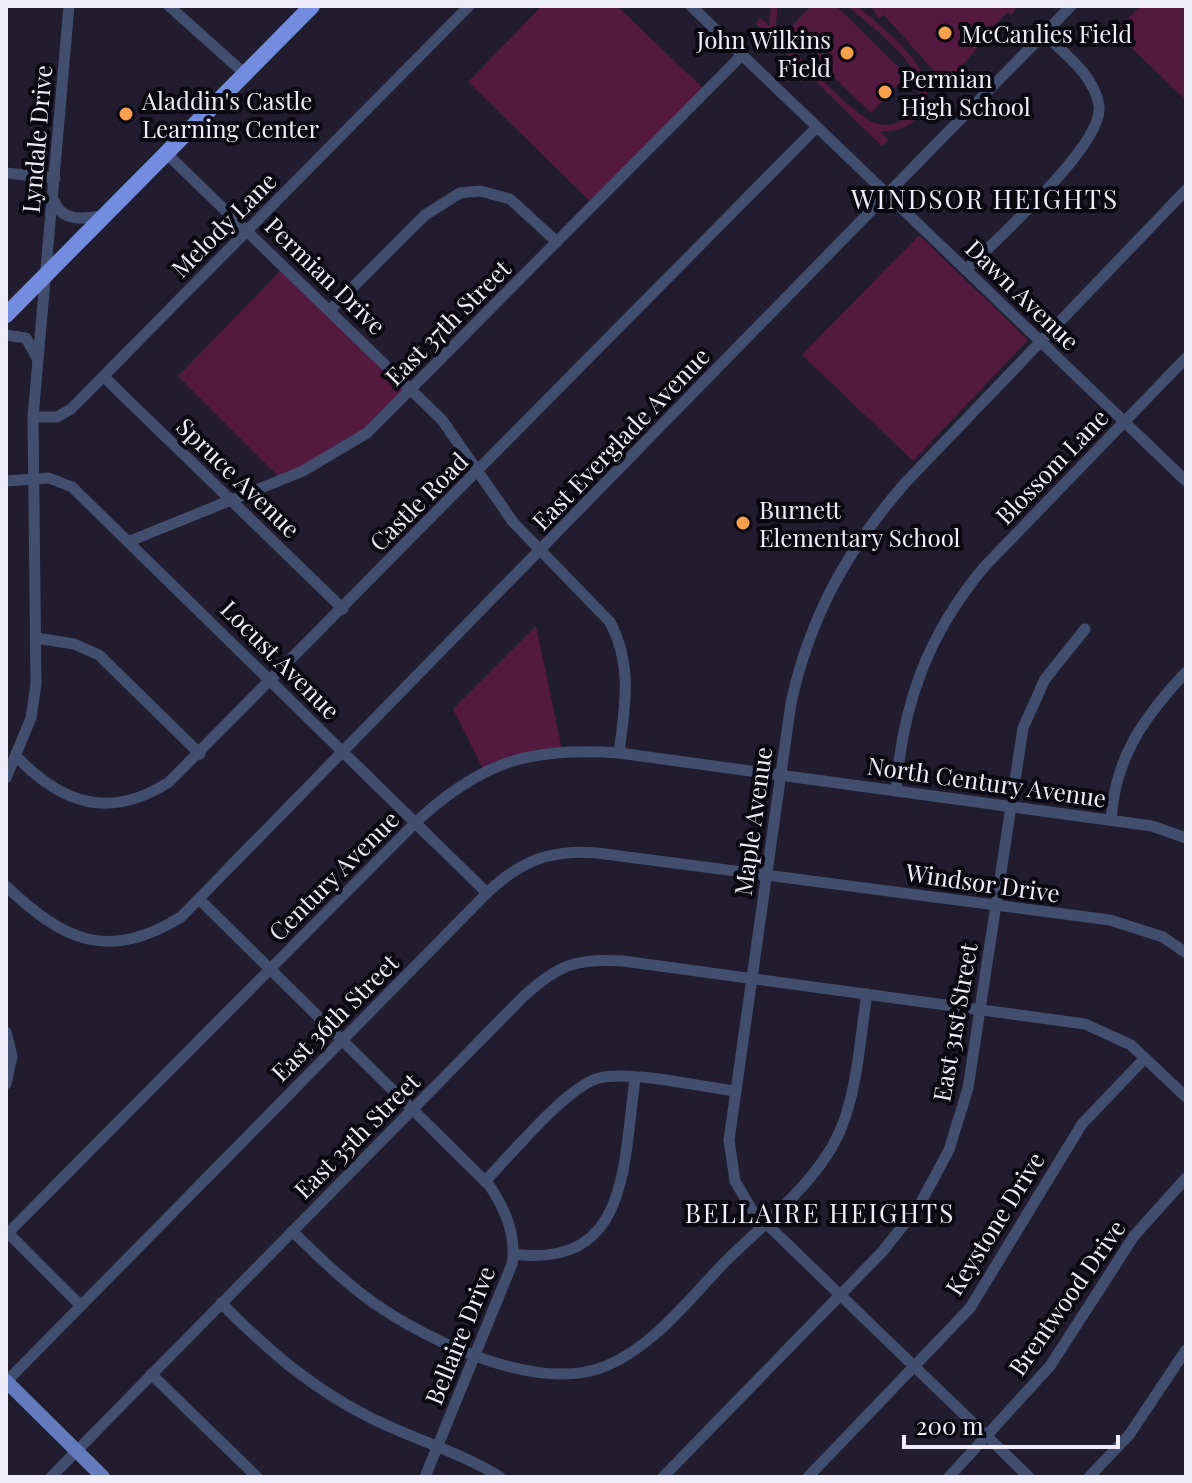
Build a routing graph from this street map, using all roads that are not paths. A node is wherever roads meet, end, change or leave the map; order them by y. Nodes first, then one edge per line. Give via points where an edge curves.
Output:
1 (69, 6) edge
2 (169, 6) edge
3 (312, 6) edge
4 (469, 6) edge
5 (691, 6) edge
6 (1071, 6) edge
7 (1044, 34) junction
8 (742, 55) junction
9 (245, 74) junction
10 (817, 127) junction
11 (167, 154) junction
12 (6, 173) edge
13 (55, 178) junction
14 (1186, 190) edge
15 (889, 196) junction
16 (54, 201) junction
17 (104, 216) junction
18 (248, 230) junction
19 (557, 242) junction
20 (966, 270) junction
21 (44, 275) junction
22 (330, 310) junction
23 (6, 315) edge
24 (6, 335) edge
25 (1039, 341) junction
26 (1186, 358) edge
27 (37, 359) junction
28 (104, 377) junction
29 (412, 389) junction
30 (33, 417) junction
31 (1124, 422) junction
32 (477, 472) junction
33 (32, 478) junction
34 (6, 481) edge
35 (1186, 481) edge
36 (231, 500) junction
37 (130, 541) junction
38 (542, 550) junction
39 (343, 609) junction
40 (1085, 629) dead end
41 (36, 638) junction
42 (1186, 672) edge
43 (272, 681) junction
44 (344, 752) junction
45 (619, 753) junction
46 (200, 754) junction
47 (17, 757) junction
48 (780, 775) junction
49 (6, 778) edge
50 (896, 791) junction
51 (1009, 806) junction
52 (1111, 820) junction
53 (416, 822) junction
54 (1186, 838) edge
55 (767, 875) junction
56 (6, 886) edge
57 (487, 893) junction
58 (199, 899) junction
59 (995, 906) junction
60 (1186, 953) edge
61 (270, 969) junction
62 (752, 979) junction
63 (867, 994) junction
64 (981, 1010) junction
65 (6, 1032) edge
66 (342, 1040) junction
67 (1145, 1058) junction
68 (635, 1079) junction
69 (6, 1084) edge
70 (735, 1091) junction
71 (1186, 1097) edge
72 (412, 1109) junction
73 (1186, 1178) edge
74 (485, 1181) junction
75 (765, 1222) junction
76 (292, 1231) junction
77 (7, 1232) edge
78 (513, 1254) junction
79 (841, 1296) junction
80 (221, 1303) junction
81 (81, 1306) junction
82 (1186, 1350) edge
83 (475, 1354) junction
84 (915, 1366) junction
85 (151, 1374) junction
86 (6, 1382) edge
87 (988, 1437) junction
88 (437, 1447) junction
89 (77, 1451) junction
90 (51, 1477) edge
91 (103, 1477) edge
92 (257, 1477) edge
93 (425, 1477) edge
94 (500, 1477) edge
95 (663, 1477) edge
96 (808, 1477) edge
97 (949, 1477) edge
98 (1029, 1477) edge
99 (1089, 1477) edge

1 - 13 street, Lyndale Drive
2 - 9 street
3 - 9 highway
4 - 18 street, Melody Lane
5 - 8 street, Dawn Avenue
6 - 7 street, East Everglade Avenue
7 - 15 street, East Everglade Avenue
7 - 20 street via 1093,88 1098,123 1072,162
8 - 10 street, Dawn Avenue
8 - 19 street, East 37th Street
9 - 11 highway
10 - 15 street, Dawn Avenue
10 - 32 street, Castle Road
11 - 17 highway
11 - 18 street, Permian Drive
12 - 13 street
13 - 16 street, Lyndale Drive
14 - 25 street, Maple Avenue
15 - 20 street, Dawn Avenue
15 - 38 street, East Everglade Avenue
16 - 17 street via 67,217
16 - 21 street, Lyndale Drive
17 - 21 highway
18 - 22 street, Permian Drive
18 - 28 street, Melody Lane
19 - 22 street via 510,199 480,191 460,193 425,215
19 - 29 street, East 37th Street
20 - 25 street, Dawn Avenue
21 - 23 highway
21 - 27 street, Lyndale Drive
22 - 29 street, Permian Drive
24 - 27 street via 26,338
25 - 31 street, Dawn Avenue
25 - 48 street, Maple Avenue via 906,482 842,565 805,646
26 - 31 street, Blossom Lane
27 - 30 street, Lyndale Drive
28 - 30 street, Melody Lane via 63,415
28 - 36 street, Spruce Avenue
29 - 32 street, Permian Drive via 442,420
29 - 36 street, East 37th Street via 337,454
30 - 33 street, Lyndale Drive
31 - 35 street, Dawn Avenue
31 - 50 street, Blossom Lane via 985,566 943,622 911,694
32 - 38 street, Permian Drive via 513,522
32 - 39 street, Castle Road
33 - 34 street
33 - 37 street, Locust Avenue via 64,482
33 - 41 street, Lyndale Drive
36 - 37 street, East 37th Street
36 - 39 street, Spruce Avenue
37 - 43 street, Locust Avenue
38 - 44 street, East Everglade Avenue
38 - 45 street, Permian Drive via 598,607 619,639 627,676
39 - 43 street, Castle Road
40 - 51 street, East 31st Street via 1045,679 1028,711
41 - 46 street via 74,644 99,655
41 - 47 street, Lyndale Drive via 31,718
42 - 52 street via 1129,742
43 - 44 street, Locust Avenue
43 - 46 street, Castle Road
44 - 53 street, Locust Avenue
44 - 58 street, East Everglade Avenue
45 - 48 street, Century Avenue
45 - 53 street, Century Avenue via 562,750 513,759 464,782
46 - 47 street, Castle Road via 156,791 107,804 61,794
47 - 49 street, Lyndale Drive
48 - 50 street, North Century Avenue
48 - 55 street, Maple Avenue
50 - 51 street, North Century Avenue
51 - 52 street, North Century Avenue
51 - 59 street, East 31st Street
52 - 54 street, North Century Avenue
53 - 57 street, Locust Avenue
53 - 61 street, Century Avenue
55 - 57 street, East 36th Street via 564,852 525,863
55 - 59 street, Windsor Drive
55 - 62 street, Maple Avenue
56 - 58 street, East Everglade Avenue via 57,930 92,942 139,939 181,917
57 - 66 street, East 36th Street
58 - 61 street, Bellaire Drive
59 - 60 street, Windsor Drive via 1137,926
59 - 64 street, East 31st Street
61 - 66 street, Bellaire Drive
61 - 77 street, Century Avenue
62 - 63 street, East 35th Street
62 - 70 street, Maple Avenue
62 - 72 street, East 35th Street via 623,961 562,966 523,997
63 - 64 street, East 35th Street
63 - 75 street via 853,1083 838,1135 810,1176
64 - 67 street, East 35th Street via 1085,1024 1117,1036
64 - 79 street, East 31st Street via 968,1088 949,1150 920,1204
65 - 69 street via 12,1056
66 - 72 street, Bellaire Drive
66 - 81 street, East 36th Street
67 - 71 street, East 35th Street
67 - 84 street, Keystone Drive via 1082,1124 983,1290
68 - 70 street
68 - 74 street via 604,1077 579,1087
68 - 78 street via 615,1203 603,1229 568,1253
70 - 75 street, Maple Avenue via 731,1170 743,1198
72 - 74 street, Bellaire Drive
72 - 76 street, East 35th Street
73 - 87 street, Brentwood Drive via 1134,1236 1050,1366
74 - 78 street, Bellaire Drive via 506,1215
75 - 79 street, Maple Avenue
75 - 83 street via 651,1335 607,1366 546,1376
76 - 80 street, East 35th Street
76 - 83 street via 375,1304
77 - 81 street
78 - 83 street, Bellaire Drive
79 - 84 street, Maple Avenue
79 - 95 street, East 31st Street
80 - 85 street, East 35th Street
80 - 88 street via 318,1390
81 - 86 street, East 36th Street
82 - 99 street via 1129,1435
83 - 88 street, Bellaire Drive
84 - 87 street, Maple Avenue
84 - 96 street, Keystone Drive
85 - 89 street, East 35th Street
85 - 92 street
86 - 89 main road
87 - 97 street, Brentwood Drive
87 - 98 street, Maple Avenue
88 - 93 street, Bellaire Drive
88 - 94 street
89 - 90 street, East 35th Street
89 - 91 main road

